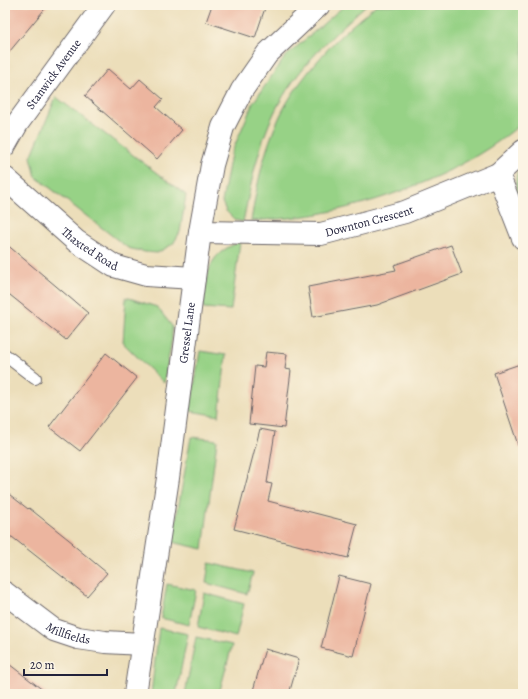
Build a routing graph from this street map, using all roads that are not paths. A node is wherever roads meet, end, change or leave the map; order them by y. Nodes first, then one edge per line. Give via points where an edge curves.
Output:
1 (104, 5) edge
2 (319, 5) edge
3 (5, 145) edge
4 (523, 151) edge
5 (498, 174) junction
6 (5, 178) edge
7 (200, 232) junction
8 (523, 238) edge
9 (194, 278) junction
10 (5, 355) edge
11 (35, 378) dead end
12 (5, 593) edge
13 (142, 644) junction
14 (135, 694) edge

1 - 3 street, Stanwick Avenue via 17,124
2 - 7 street, Gressel Lane via 267,54 242,90 223,128 212,165
4 - 5 street, Downton Crescent
5 - 7 street, Downton Crescent via 404,212 321,234
5 - 8 street
6 - 9 street, Thaxted Road via 76,241 114,266 146,275
7 - 9 street, Gressel Lane
9 - 13 street, Gressel Lane via 168,478
10 - 11 lane
12 - 13 street, Millfields via 54,630 78,638
13 - 14 street, Gressel Lane

